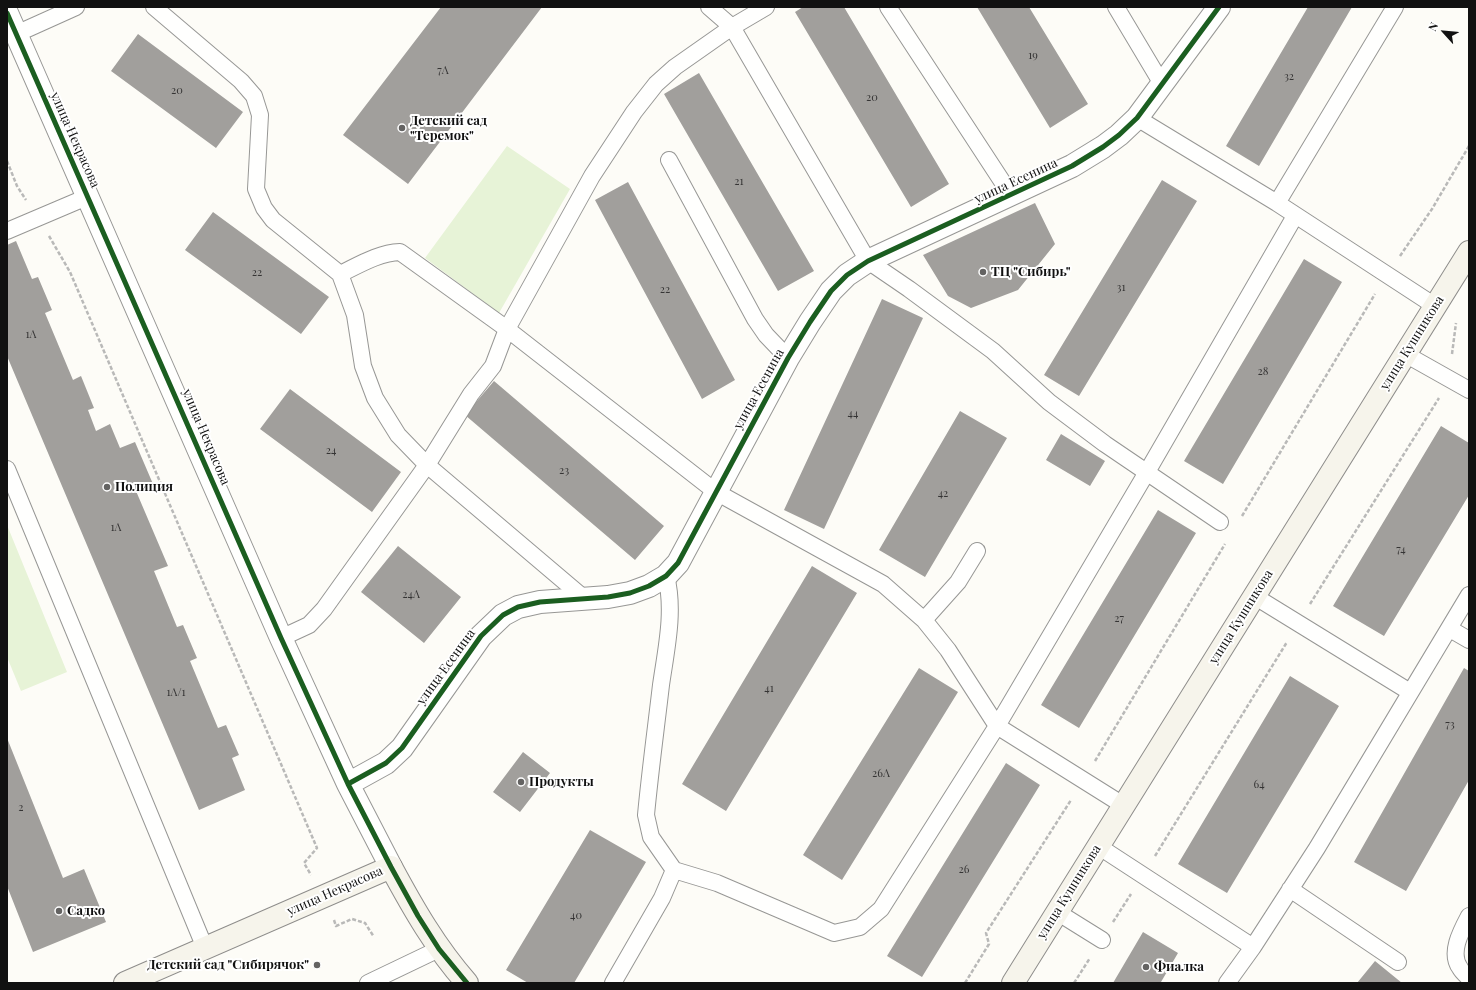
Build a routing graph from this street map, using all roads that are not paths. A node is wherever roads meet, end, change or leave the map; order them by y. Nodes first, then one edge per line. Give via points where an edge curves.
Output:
1 (76, 7) edge
2 (154, 7) edge
3 (709, 7) edge
4 (766, 7) edge
5 (888, 7) edge
6 (1116, 7) edge
7 (1219, 7) edge
8 (1395, 7) edge
9 (7, 12) edge
10 (732, 27) junction
11 (16, 34) junction
12 (1162, 84) junction
13 (1137, 118) junction
14 (669, 160) dead end
15 (1011, 195) junction
16 (88, 197) junction
17 (1276, 203) junction
18 (1295, 216) junction
19 (7, 231) edge
20 (1469, 252) edge
21 (868, 261) junction
22 (340, 274) junction
23 (1435, 306) junction
24 (507, 329) junction
25 (1405, 354) junction
26 (788, 358) junction
27 (1469, 390) edge
28 (427, 465) junction
29 (7, 469) edge
30 (1147, 472) junction
31 (716, 492) junction
32 (1220, 522) dead end
33 (977, 551) dead end
34 (666, 576) junction
35 (1469, 595) edge
36 (1254, 596) junction
37 (586, 599) junction
38 (924, 620) junction
39 (1450, 629) junction
40 (281, 638) junction
41 (1469, 640) edge
42 (1410, 692) junction
43 (997, 726) junction
44 (348, 784) junction
45 (1123, 805) junction
46 (1098, 846) junction
47 (391, 867) junction
48 (674, 870) junction
49 (1290, 889) junction
50 (1057, 912) junction
51 (1469, 916) edge
52 (1102, 940) road end
53 (1253, 946) junction
54 (205, 948) junction
55 (439, 949) junction
56 (1398, 962) dead end
57 (399, 976) edge
58 (1469, 978) edge
59 (125, 983) edge
60 (368, 983) edge
61 (467, 983) edge
62 (614, 983) edge
63 (1013, 983) edge
64 (1227, 983) edge

1 - 11 lane
2 - 22 lane via 241,81 254,96 260,115 256,189 264,208 273,220
3 - 10 lane
4 - 10 lane
5 - 15 lane
6 - 12 lane
7 - 12 street, улица Есенина
8 - 17 lane
9 - 11 street, улица Некрасова
10 - 21 lane
10 - 24 lane via 675,67 656,84 634,112 592,176
11 - 16 street, улица Некрасова
12 - 13 street, улица Есенина
13 - 15 street, улица Есенина via 1103,148
13 - 17 lane
14 - 26 lane via 755,319
15 - 21 street, улица Есенина
16 - 19 lane
16 - 40 street, улица Некрасова
17 - 18 lane
18 - 23 lane
18 - 30 lane
20 - 23 street, улица Кушникова
21 - 26 street, улица Есенина via 847,275 831,291
21 - 30 lane via 993,351 1049,402
22 - 24 lane via 388,252 400,252
22 - 28 lane via 355,315 363,366 376,398 398,435
23 - 25 street, улица Кушникова
24 - 28 lane via 493,366 471,394
24 - 31 lane
25 - 27 lane
25 - 36 street, улица Кушникова
26 - 31 street, улица Есенина
28 - 37 lane
28 - 40 lane via 324,609 309,625
29 - 54 lane
30 - 32 lane
30 - 43 lane
31 - 34 street, улица Есенина via 678,563
31 - 38 lane via 883,584
33 - 38 lane via 958,582
34 - 37 street, улица Есенина via 630,593
34 - 48 lane via 669,614 646,815 651,837
35 - 39 lane
36 - 42 lane
36 - 45 street, улица Кушникова
37 - 44 street, улица Есенина via 540,602 518,607 503,615 481,636 402,748 386,763
38 - 43 lane via 948,650
39 - 41 lane
39 - 42 lane
40 - 44 street, улица Некрасова
42 - 49 lane
43 - 45 lane
43 - 48 lane via 881,909 860,927 834,933 717,883
44 - 47 street, улица Некрасова
45 - 46 street, улица Кушникова
46 - 50 street, улица Кушникова
46 - 53 lane
47 - 54 street, улица Некрасова
47 - 55 street
48 - 62 lane via 662,898
49 - 53 lane
49 - 56 lane
50 - 52 lane
50 - 63 street, улица Кушникова
51 - 58 lane via 1460,932 1455,953 1459,968
53 - 64 lane
54 - 59 street, улица Некрасова
55 - 57 lane
55 - 61 street
57 - 60 lane

